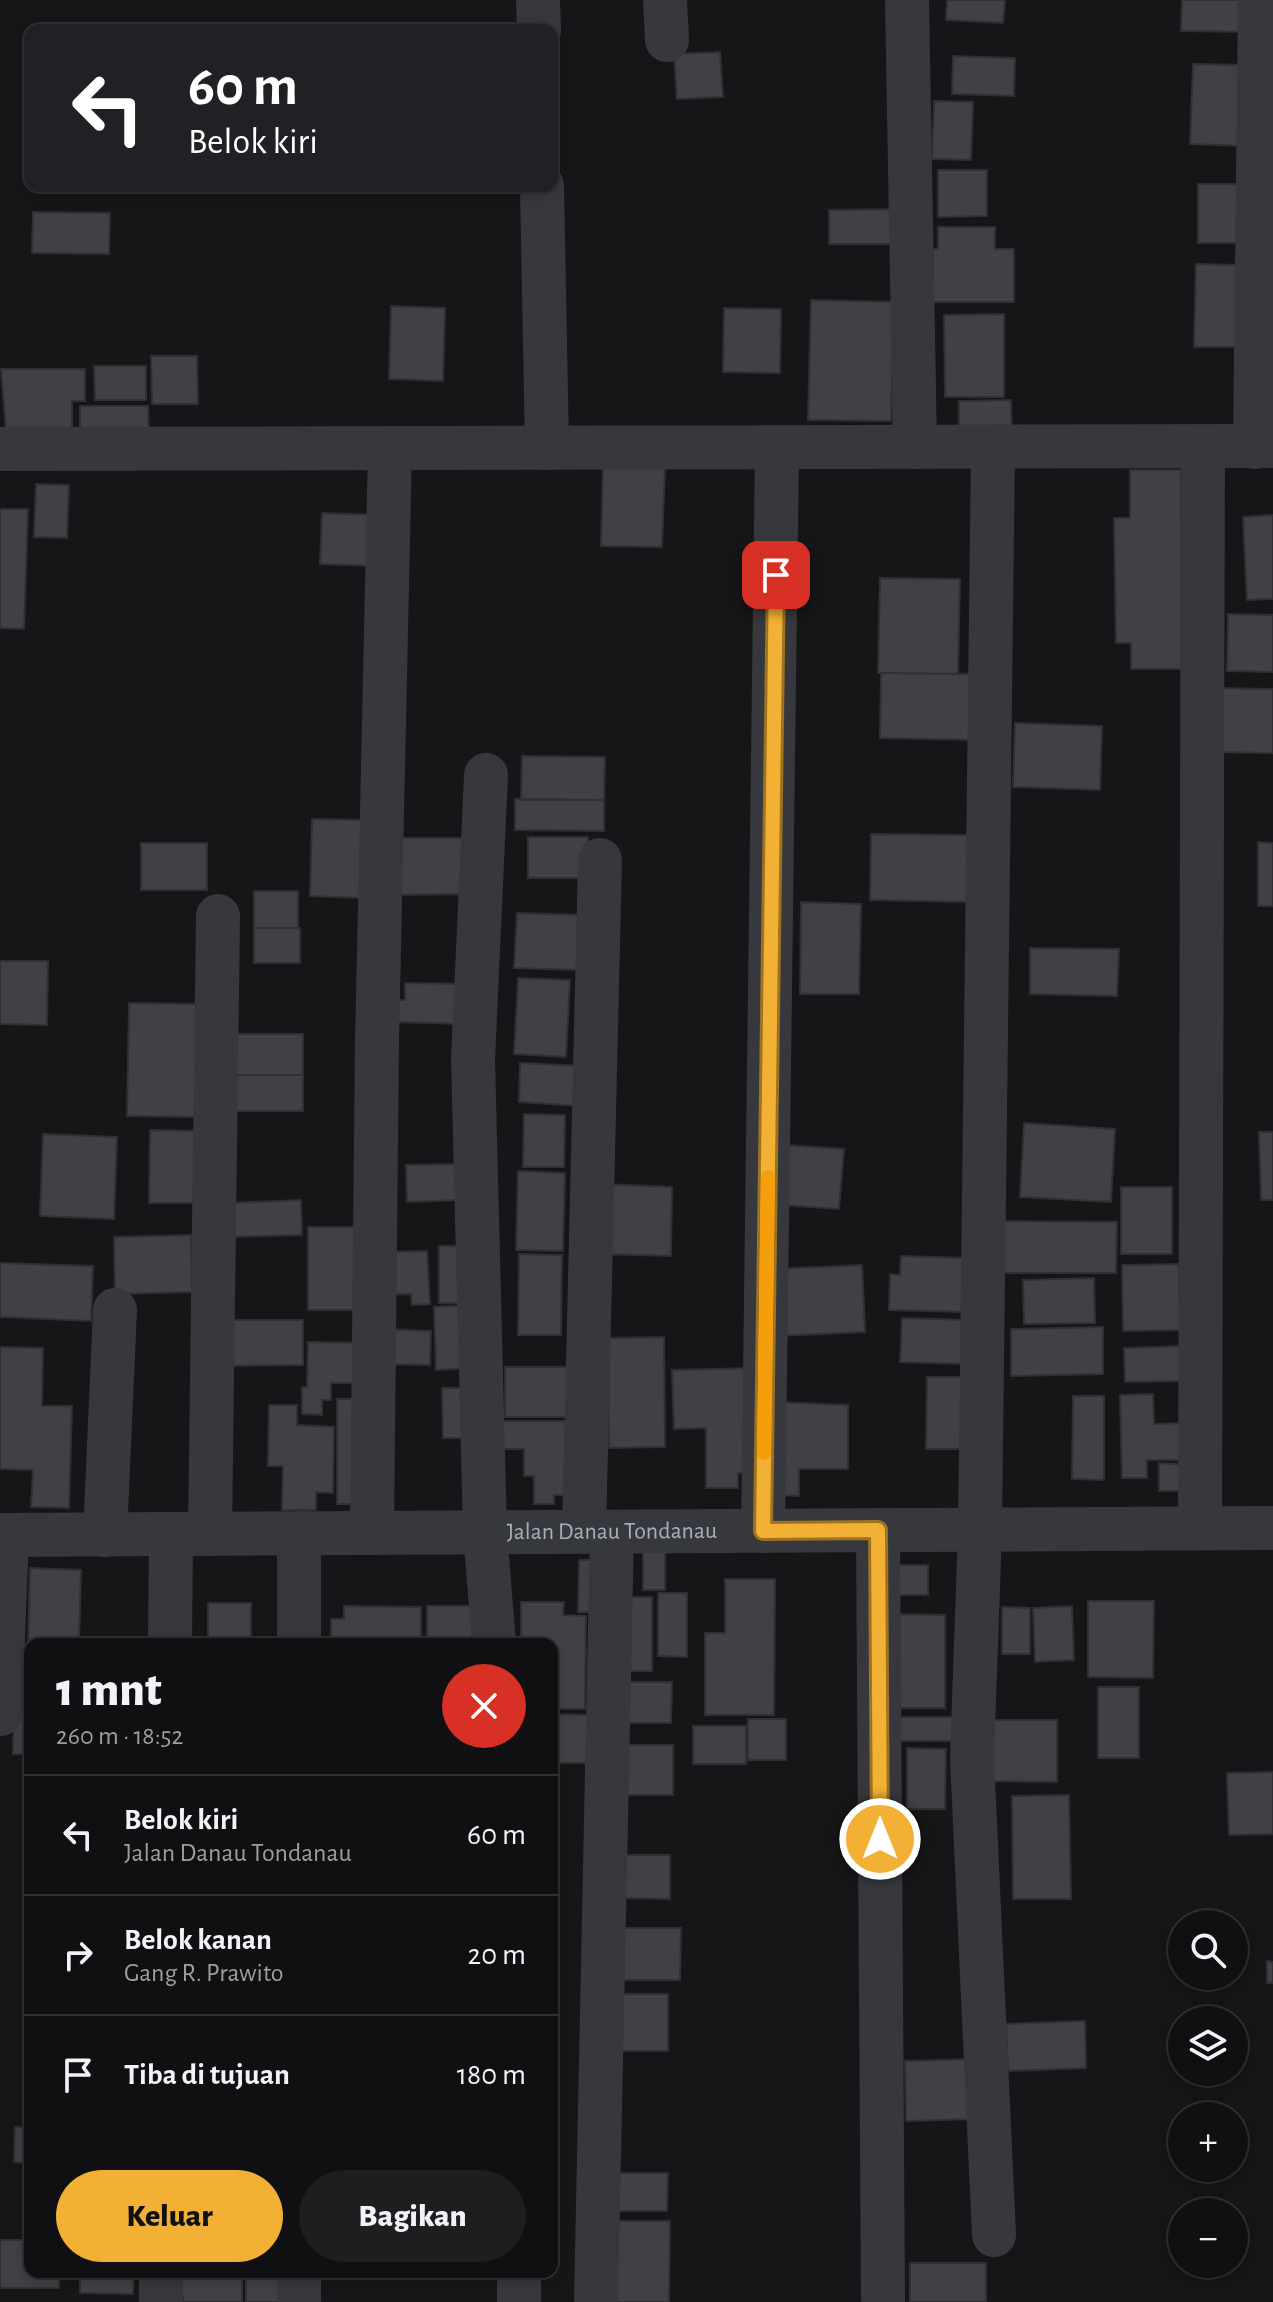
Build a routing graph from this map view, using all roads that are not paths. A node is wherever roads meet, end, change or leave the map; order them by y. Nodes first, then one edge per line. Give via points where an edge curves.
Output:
1 (538, 0) edge
2 (907, 0) edge
3 (1260, 0) edge
4 (539, 24) edge
5 (542, 192) edge
6 (1264, 446) edge
7 (915, 447) junction
8 (993, 447) junction
9 (1203, 447) junction
10 (390, 448) junction
11 (547, 448) junction
12 (777, 448) junction
13 (0, 449) edge
14 (486, 775) dead end
15 (600, 860) dead end
16 (218, 916) dead end
17 (115, 1310) dead end
18 (1200, 1528) junction
19 (1273, 1528) edge
20 (878, 1530) junction
21 (980, 1530) junction
22 (763, 1531) junction
23 (485, 1532) junction
24 (598, 1532) junction
25 (299, 1533) junction
26 (372, 1533) junction
27 (190, 1534) junction
28 (4, 1535) edge
29 (105, 1535) junction
30 (171, 1638) edge
31 (299, 1638) edge
32 (494, 1638) edge
33 (0, 1714) edge
34 (994, 2235) dead end
35 (161, 2278) edge
36 (299, 2278) edge
37 (519, 2278) edge
38 (161, 2302) edge
39 (299, 2302) edge
40 (519, 2302) edge
41 (596, 2302) edge
42 (883, 2302) edge

1 - 4 street
2 - 7 street
3 - 6 street
5 - 11 street
6 - 9 street
7 - 8 street
7 - 12 street
8 - 9 street
8 - 21 street
9 - 18 street
10 - 11 street
10 - 13 street
10 - 26 street
11 - 12 street
12 - 22 street
14 - 23 street via 473,1059
15 - 24 street
16 - 27 street
17 - 29 street
18 - 19 street, Jalan Danau Tondanau
18 - 21 street, Jalan Danau Tondanau
20 - 21 street, Jalan Danau Tondanau
20 - 22 street, Jalan Danau Tondanau
20 - 42 street
21 - 34 street via 972,1758
22 - 24 street, Jalan Danau Tondanau
23 - 24 street, Jalan Danau Tondanau
23 - 26 street, Jalan Danau Tondanau
23 - 32 street
24 - 41 street
25 - 26 street, Jalan Danau Tondanau
25 - 27 street, Jalan Danau Tondanau
25 - 31 street
27 - 29 street, Jalan Danau Tondanau
27 - 30 street
28 - 29 street, Jalan Danau Tondanau
28 - 33 street
35 - 38 street
36 - 39 street
37 - 40 street

